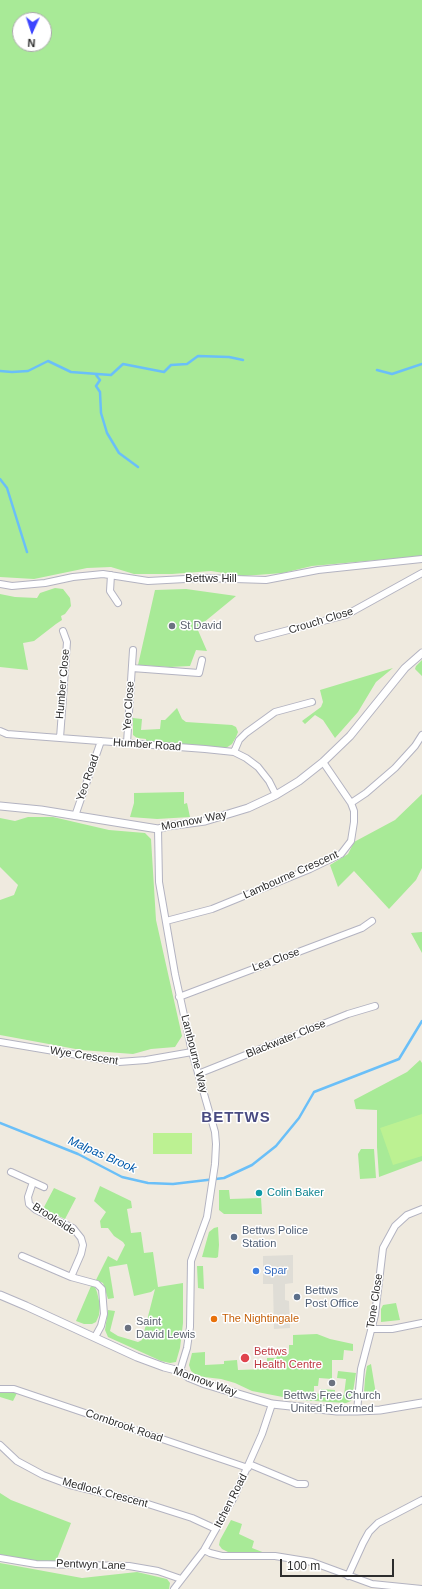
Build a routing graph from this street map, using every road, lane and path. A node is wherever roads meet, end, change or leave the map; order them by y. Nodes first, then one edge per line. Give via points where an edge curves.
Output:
1 (422, 559) edge
2 (422, 573) edge
3 (111, 575) junction
4 (0, 584) edge
5 (118, 602) dead end
6 (63, 631) dead end
7 (258, 638) dead end
8 (133, 650) dead end
9 (422, 653) edge
10 (202, 660) dead end
11 (132, 668) junction
12 (312, 702) dead end
13 (0, 731) edge
14 (422, 735) edge
15 (60, 738) junction
16 (100, 741) junction
17 (127, 743) junction
18 (234, 752) junction
19 (323, 762) junction
20 (276, 795) junction
21 (351, 804) junction
22 (0, 806) edge
23 (75, 816) junction
24 (158, 829) junction
25 (166, 921) junction
26 (372, 921) dead end
27 (179, 997) junction
28 (375, 1006) dead end
29 (0, 1042) edge
30 (192, 1052) junction
31 (198, 1074) junction
32 (12, 1172) dead end
33 (33, 1182) junction
34 (44, 1187) dead end
35 (422, 1209) edge
36 (22, 1256) dead end
37 (71, 1277) junction
38 (0, 1295) edge
39 (422, 1323) edge
40 (371, 1329) junction
41 (95, 1337) junction
42 (180, 1371) junction
43 (0, 1389) edge
44 (422, 1403) edge
45 (272, 1404) junction
46 (357, 1411) junction
47 (0, 1445) edge
48 (248, 1466) junction
49 (305, 1484) dead end
50 (422, 1500) edge
51 (216, 1529) junction
52 (204, 1550) junction
53 (0, 1558) edge
54 (348, 1576) junction
55 (182, 1579) junction
56 (174, 1589) edge
57 (422, 1589) edge

1 - 3 street, Bettws Hill via 318,570 266,580 204,578 148,581
2 - 7 street, Crouch Close via 346,615
3 - 4 street, Bettws Hill via 73,577 12,586
3 - 5 street via 110,591
6 - 15 street, Humber Close via 67,642
8 - 11 street, Yeo Close
9 - 19 street, Monnow Way via 403,670 350,736
10 - 11 street, Yeo Close via 199,673
11 - 17 street, Yeo Close
12 - 18 street via 275,712 238,740
13 - 15 street, Humber Road via 7,734
14 - 21 street via 395,768
15 - 16 street, Humber Road
16 - 17 street, Humber Road
16 - 23 street, Yeo Road
17 - 18 street, Humber Road
18 - 20 street, Humber Road via 258,767
19 - 20 street, Monnow Way
19 - 21 street, Lambourne Crescent
20 - 24 street, Monnow Way via 225,816
21 - 25 street, Lambourne Crescent via 354,811 351,841 341,854 212,909
22 - 23 street, Monnow Way
23 - 24 street, Monnow Way
24 - 25 street, Lambourne Way via 159,882
25 - 27 street, Lambourne Way
26 - 27 street, Lea Close via 362,928
27 - 30 street, Lambourne Way
28 - 31 street, Blackwater Close via 348,1014
29 - 30 street, Wye Crescent via 119,1062
30 - 31 street, Lambourne Way
31 - 42 street, Lambourne Way via 215,1132 216,1149 207,1217 191,1261 190,1327
32 - 33 street, Brookside
33 - 34 street, Brookside
33 - 37 street, Brookside via 28,1197 29,1204 73,1228 81,1238 81,1254
35 - 40 street, Tone Close via 407,1215 395,1226 383,1248
36 - 37 street
37 - 41 street via 97,1284 102,1289 104,1314
38 - 41 street, Monnow Way
39 - 40 street via 392,1329
40 - 46 street, Tone Close via 361,1369
41 - 42 street, Monnow Way via 137,1357
42 - 45 street, Monnow Way via 205,1384
43 - 48 street, Cornbrook Road via 14,1389
44 - 46 street, Monnow Way
45 - 46 street, Monnow Way
45 - 48 street, Itchen Road
47 - 51 street, Medlock Crescent via 17,1461 43,1475 70,1485 148,1504 192,1518
48 - 49 street, Cornbrook Road via 297,1484
48 - 51 street, Itchen Road
50 - 54 street via 378,1523 369,1532
51 - 52 street, Itchen Road
52 - 54 street via 222,1556 275,1556 312,1562
52 - 55 street, Itchen Road
53 - 55 street, Pentwyn Lane via 36,1564 130,1566
54 - 57 street via 372,1584
55 - 56 street, Itchen Road

